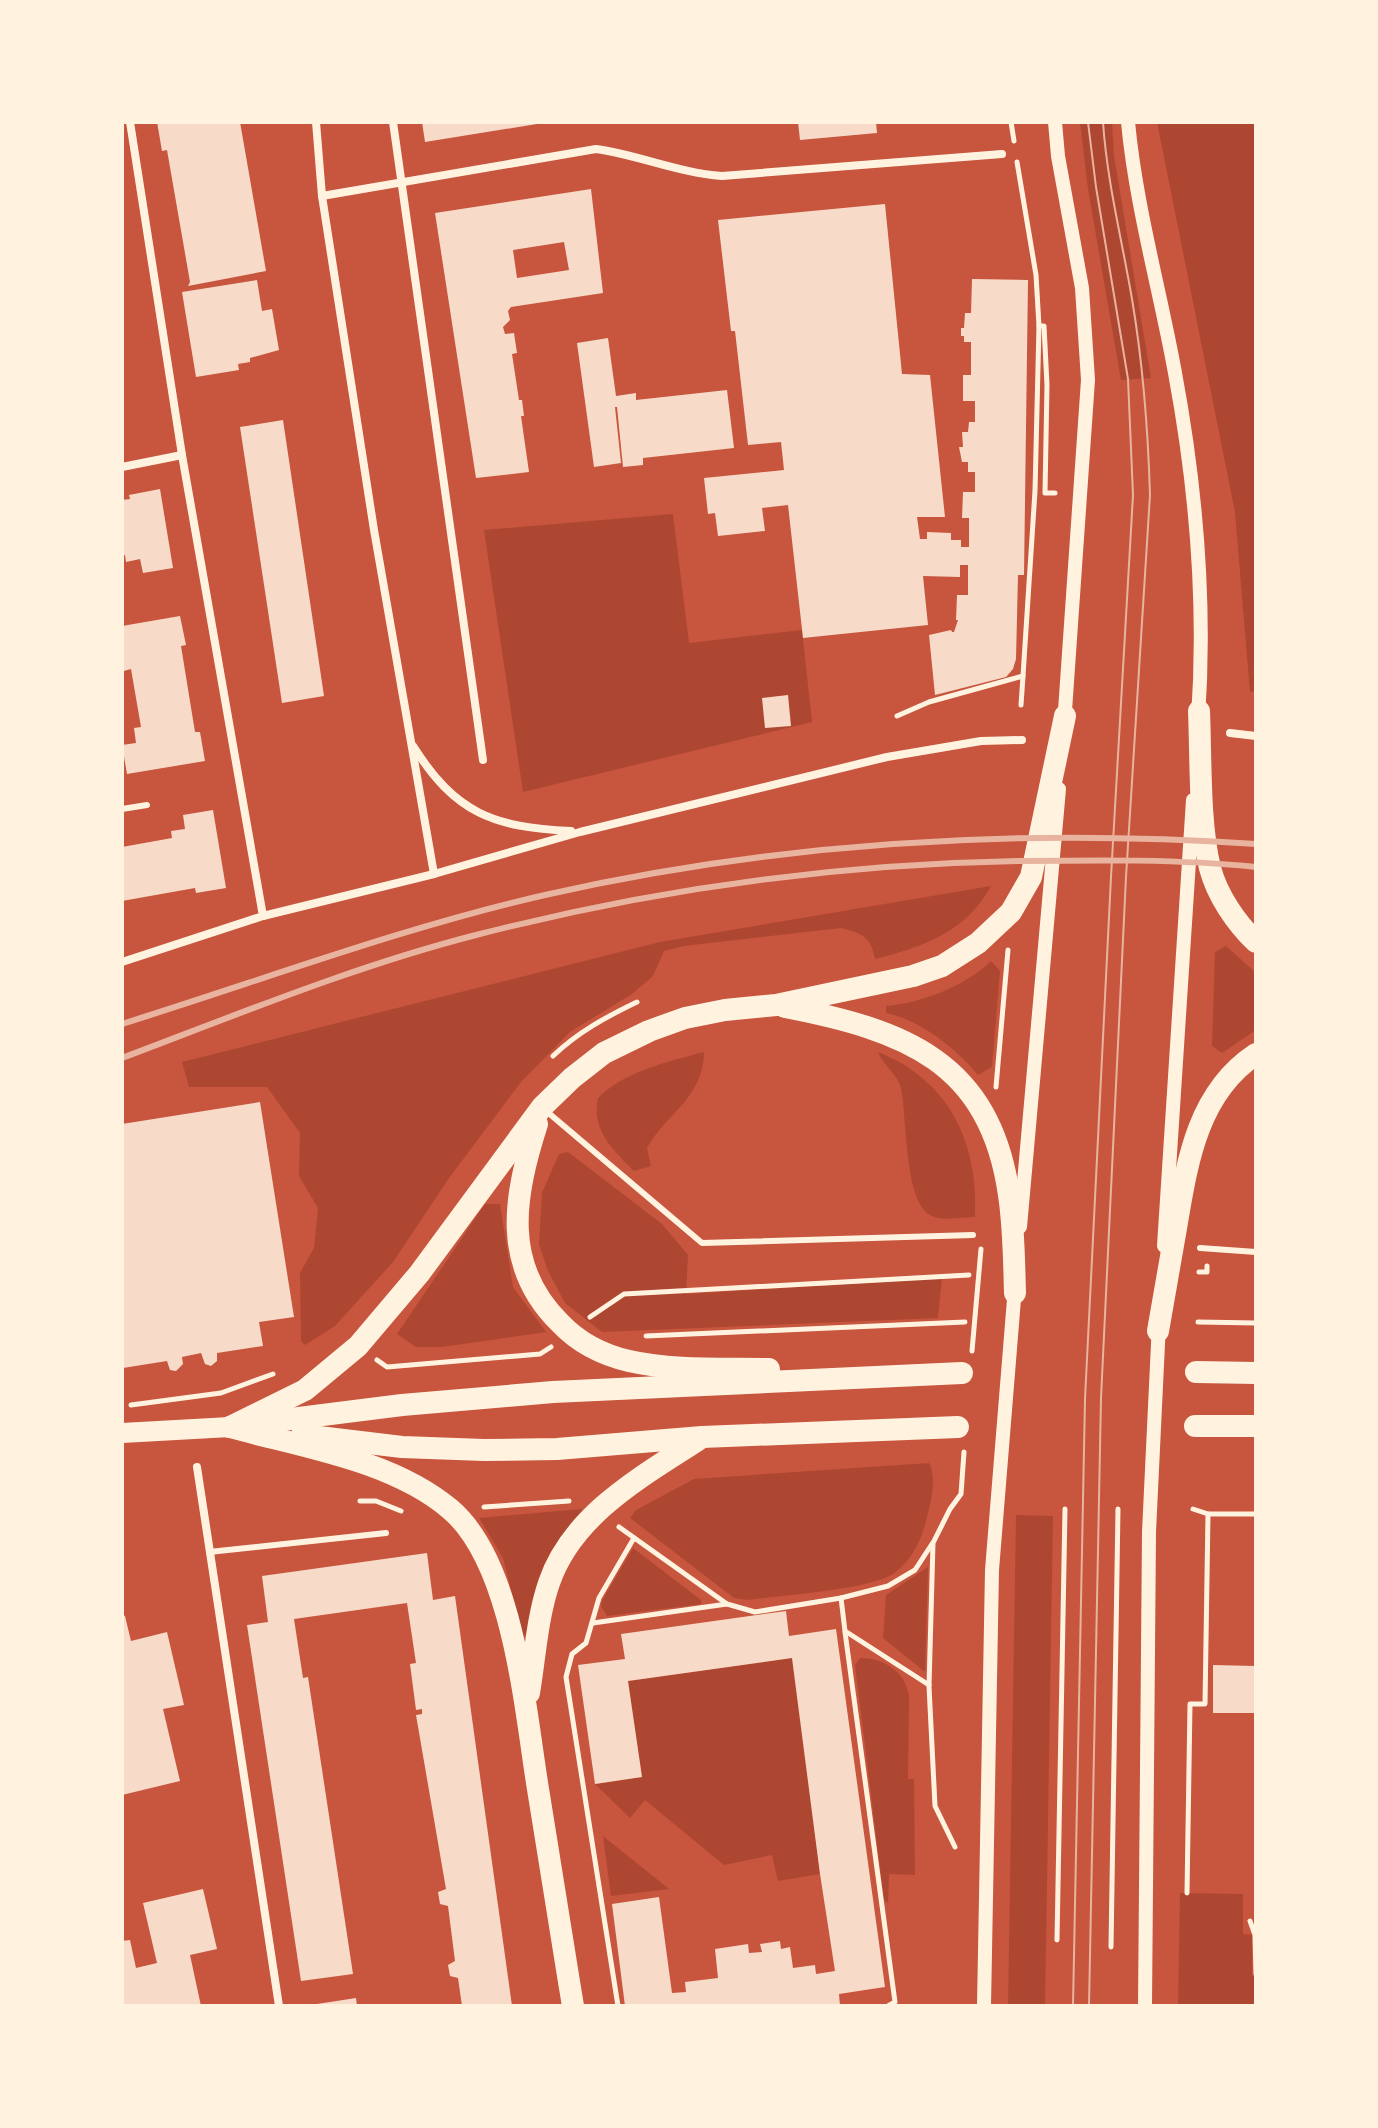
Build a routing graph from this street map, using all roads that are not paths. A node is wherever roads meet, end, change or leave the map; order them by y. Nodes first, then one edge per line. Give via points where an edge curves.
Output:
1 (130, 122) edge
2 (316, 122) edge
3 (393, 122) edge
4 (1055, 122) edge
5 (1128, 122) edge
6 (1002, 154) dead end
7 (403, 182) junction
8 (322, 196) junction
9 (182, 455) junction
10 (122, 467) edge
11 (1199, 711) junction
12 (1065, 716) junction
13 (1230, 733) dead end
14 (1256, 736) edge
15 (409, 740) junction
16 (1022, 740) dead end
17 (483, 760) dead end
18 (147, 805) dead end
19 (122, 809) edge
20 (580, 832) junction
21 (434, 874) junction
22 (263, 916) junction
23 (1256, 942) edge
24 (122, 962) edge
25 (776, 1005) junction
26 (1256, 1054) edge
27 (542, 1107) junction
28 (973, 1235) dead end
29 (1200, 1248) dead end
30 (1256, 1252) edge
31 (1015, 1293) junction
32 (1158, 1331) junction
33 (1196, 1372) dead end
34 (1256, 1373) edge
35 (1195, 1426) dead end
36 (1256, 1426) edge
37 (230, 1427) junction
38 (958, 1427) dead end
39 (122, 1433) edge
40 (702, 1437) junction
41 (197, 1467) dead end
42 (386, 1533) dead end
43 (209, 1552) junction
44 (526, 1713) junction
45 (279, 2006) edge
46 (573, 2006) edge
47 (984, 2006) edge
48 (1145, 2006) edge

1 - 9 street
2 - 8 street
3 - 7 street
4 - 12 street via 1082,288 1088,380
5 - 11 street via 1176,376 1194,509
6 - 7 street via 722,176 596,149
7 - 8 street
7 - 17 street
8 - 15 street
9 - 10 street
9 - 22 street
11 - 23 highway via 1210,867 1221,895
11 - 32 street
12 - 25 highway via 1031,877 1003,920 942,966
12 - 31 street
13 - 14 street
15 - 20 street via 449,794 472,809 533,829
15 - 21 street
16 - 20 street via 981,741 887,757
18 - 19 lane
20 - 21 street
21 - 22 street
22 - 24 street
25 - 27 highway via 703,1014 621,1043 586,1066
25 - 31 highway via 900,1038 966,1086 996,1145 1007,1181
26 - 32 highway via 1217,1092 1195,1138
27 - 28 lane via 702,1243
27 - 37 highway via 419,1274 358,1346 305,1390
27 - 37 highway via 518,1203 522,1257 535,1294 578,1338 612,1356 656,1365 952,1374 553,1392
29 - 30 lane
31 - 47 street via 992,1570
32 - 48 street via 1149,1532
33 - 34 highway
35 - 36 highway
37 - 39 main road
37 - 40 highway via 402,1447 484,1450
37 - 44 highway via 391,1473 462,1521 501,1594
38 - 40 highway
40 - 44 highway via 632,1483 568,1548 549,1585
41 - 43 street
42 - 43 lane
43 - 45 street
44 - 46 highway

